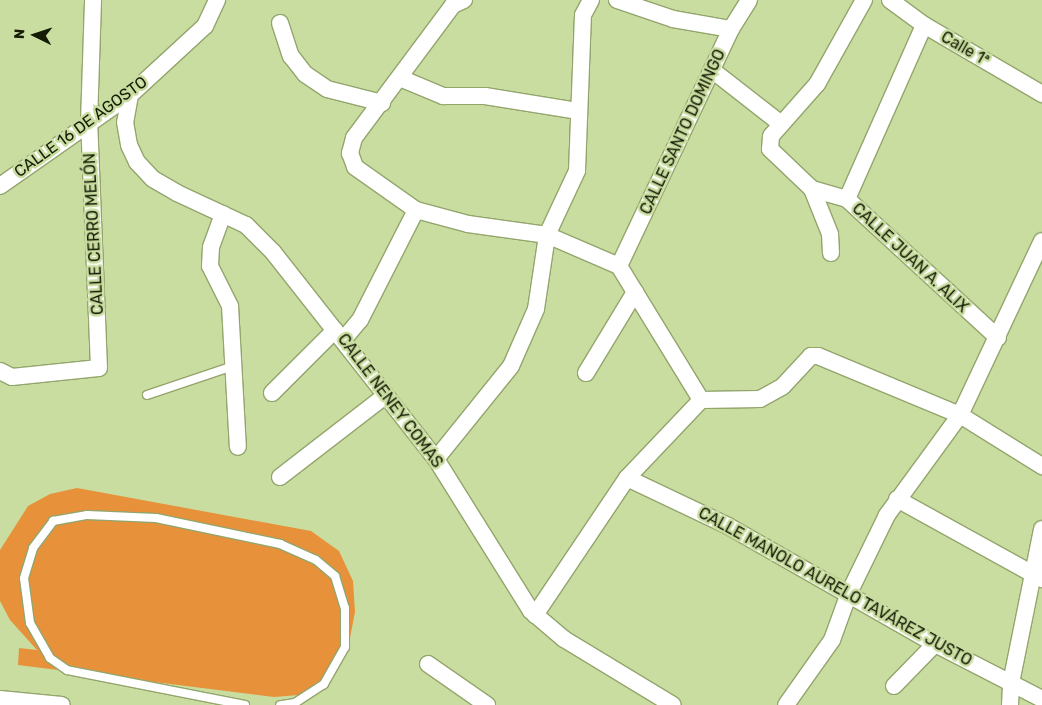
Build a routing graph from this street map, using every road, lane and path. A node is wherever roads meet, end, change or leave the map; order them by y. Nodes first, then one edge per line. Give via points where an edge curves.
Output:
1 (93, 0) edge
2 (218, 0) edge
3 (464, 0) edge
4 (591, 0) edge
5 (617, 0) edge
6 (749, 0) edge
7 (864, 0) edge
8 (890, 0) edge
9 (280, 23) dead end
10 (924, 25) junction
11 (731, 29) junction
12 (712, 70) junction
13 (400, 78) junction
14 (1042, 94) edge
15 (130, 95) junction
16 (382, 103) junction
17 (579, 111) junction
18 (88, 122) junction
19 (781, 124) junction
20 (0, 186) edge
21 (812, 189) junction
22 (847, 199) junction
23 (416, 210) junction
24 (223, 214) junction
25 (547, 235) junction
26 (1042, 241) edge
27 (831, 254) dead end
28 (620, 266) junction
29 (635, 292) junction
30 (340, 335) junction
31 (998, 338) junction
32 (233, 366) junction
33 (0, 371) edge
34 (586, 372) dead end
35 (272, 392) dead end
36 (386, 395) junction
37 (147, 396) dead end
38 (701, 400) junction
39 (960, 415) junction
40 (238, 447) dead end
41 (436, 459) junction
42 (1042, 466) edge
43 (280, 477) dead end
44 (627, 478) junction
45 (897, 499) junction
46 (1042, 528) edge
47 (1036, 576) edge
48 (849, 593) junction
49 (535, 615) junction
50 (935, 644) junction
51 (428, 664) dead end
52 (1010, 682) junction
53 (894, 686) dead end
54 (0, 699) edge
55 (1042, 699) edge
56 (29, 703) edge
57 (62, 705) edge
58 (245, 705) edge
59 (280, 705) edge
60 (487, 705) edge
61 (674, 705) edge
62 (786, 705) edge
63 (1010, 705) edge

1 - 18 street, CALLE CERRO MELÓN
2 - 15 street, CALLE 16 DE AGOSTO via 206,26
3 - 13 street via 453,5
4 - 17 street via 583,16
5 - 11 street via 674,19
6 - 11 street, CALLE SANTO DOMINGO
7 - 19 street, CALLE JUAN A. ALIX via 817,84
8 - 10 street, Calle 1ª
9 - 16 street via 291,56 305,74 326,89
10 - 14 street, Calle 1ª
10 - 22 street
11 - 12 street, CALLE SANTO DOMINGO
12 - 19 street
12 - 28 street, CALLE SANTO DOMINGO
13 - 16 street
13 - 17 street via 442,96 484,96
15 - 18 street, CALLE 16 DE AGOSTO
15 - 24 street, CALLE NENEY COMAS via 125,122 129,145 138,162 153,179
16 - 23 street via 351,146 351,160 370,180
17 - 25 street via 577,172
18 - 20 street, CALLE 16 DE AGOSTO
18 - 33 street, CALLE CERRO MELÓN via 99,368 12,376
19 - 21 street, CALLE JUAN A. ALIX via 770,140 772,153
21 - 22 street, CALLE JUAN A. ALIX
21 - 27 street via 830,234
22 - 31 street, CALLE JUAN A. ALIX
23 - 25 street via 468,224
23 - 30 street via 360,320
24 - 30 street, CALLE NENEY COMAS via 246,225
24 - 32 street via 211,248 210,266 230,306
25 - 28 street
25 - 41 street via 536,309 511,366
26 - 31 street
28 - 29 street
29 - 34 street
29 - 38 street
30 - 35 street
30 - 36 street, CALLE NENEY COMAS
31 - 39 street
32 - 37 lane
32 - 40 street
36 - 41 street, CALLE NENEY COMAS
36 - 43 street
38 - 39 street via 760,399 783,386 807,359 818,356
38 - 44 street
39 - 42 street
39 - 45 street
41 - 49 street, CALLE NENEY COMAS
44 - 48 street, CALLE MANOLO AURELO TAVÁREZ JUSTO via 728,526
44 - 49 street
45 - 47 street
45 - 48 street
46 - 47 street
47 - 52 street
48 - 50 street, CALLE MANOLO AURELO TAVÁREZ JUSTO
48 - 62 street via 832,640
49 - 61 street, CALLE NENEY COMAS via 564,639
50 - 52 street, CALLE MANOLO AURELO TAVÁREZ JUSTO
50 - 53 street
51 - 60 street
52 - 55 street, CALLE MANOLO AURELO TAVÁREZ JUSTO
52 - 63 street
54 - 56 street
56 - 57 street
58 - 59 lane via 67,670 50,658 30,623 24,578 32,548 53,521 87,515 156,518 280,544 316,560 334,576 345,608 345,647 324,684 295,703

